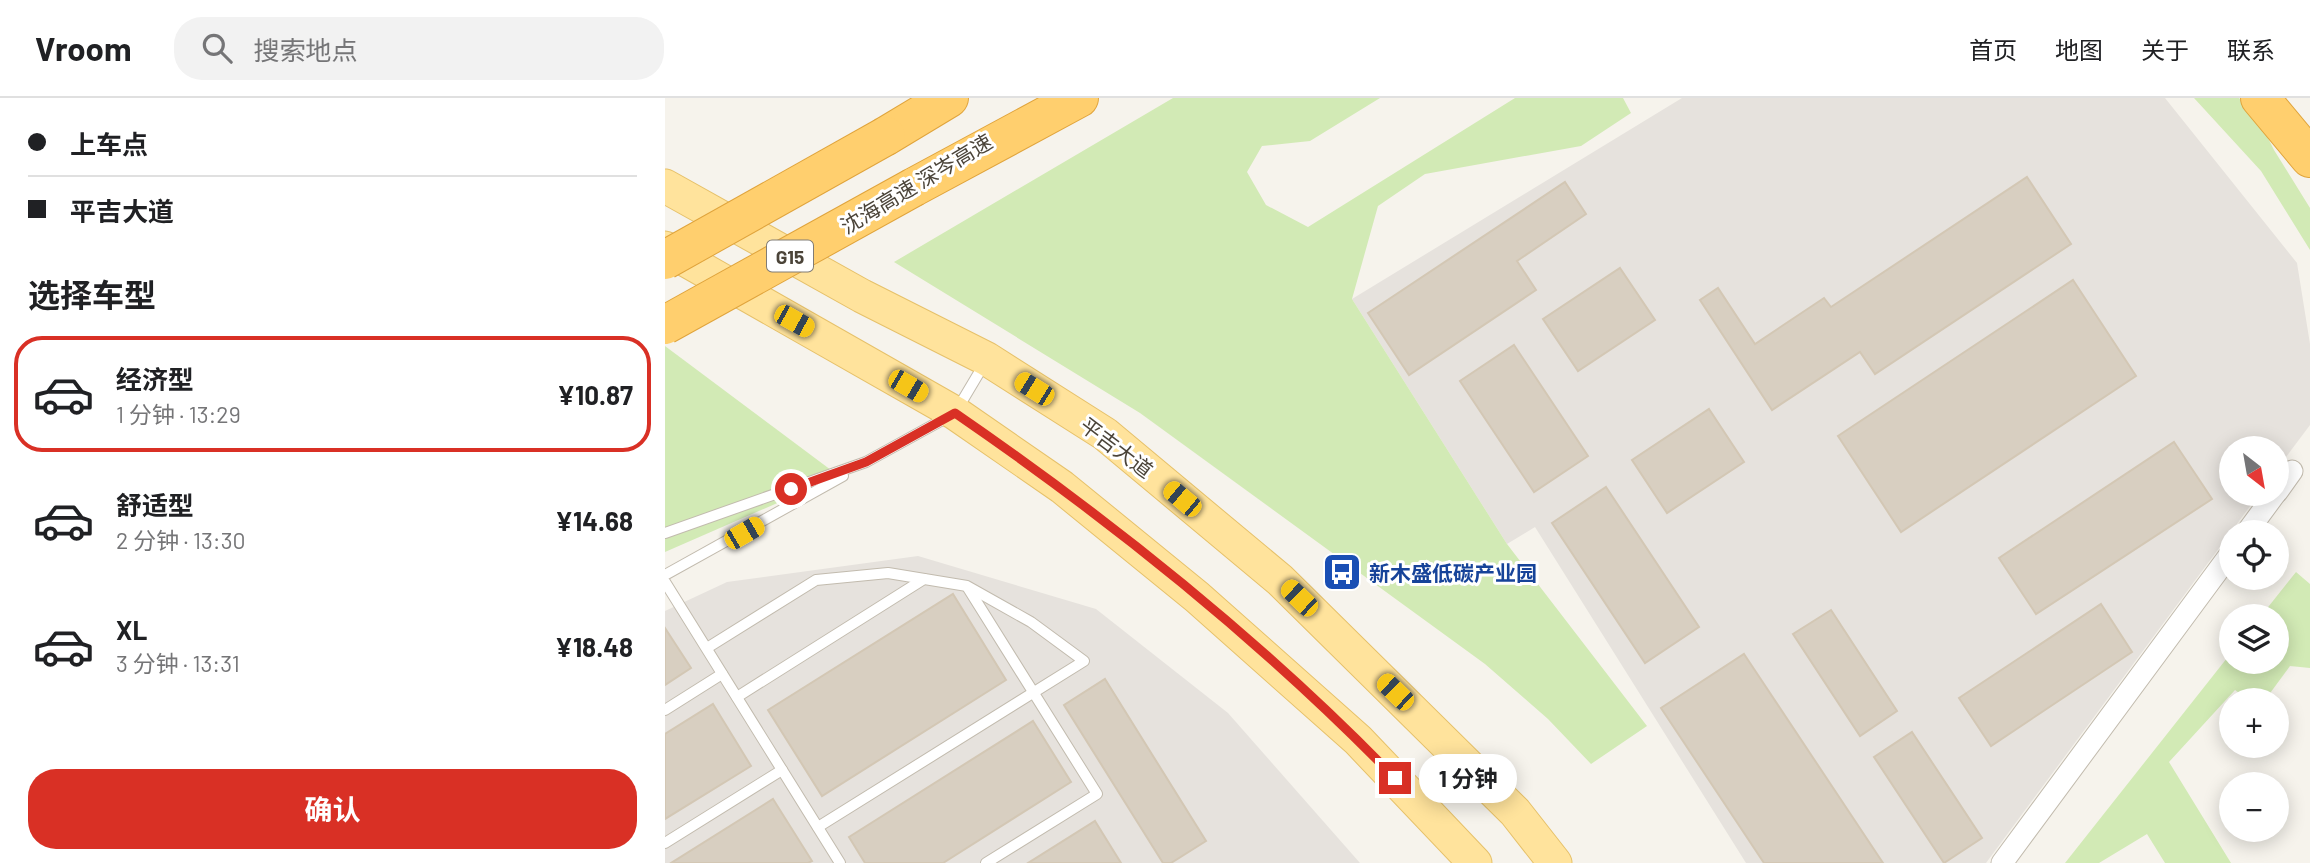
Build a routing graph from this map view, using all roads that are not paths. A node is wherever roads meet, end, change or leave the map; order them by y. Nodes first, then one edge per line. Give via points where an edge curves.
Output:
1 (949, 98) edge
2 (1055, 98) edge
3 (1079, 98) edge
4 (2260, 98) edge
5 (2295, 98) edge
6 (2310, 122) edge
7 (2310, 158) edge
8 (665, 186) edge
9 (914, 187) junction
10 (665, 248) edge
11 (665, 260) edge
12 (665, 325) edge
13 (987, 359) junction
14 (955, 413) junction
15 (866, 462) junction
16 (2292, 471) dead end
17 (2289, 475) edge
18 (665, 533) edge
19 (2219, 569) edge
20 (665, 575) edge
21 (923, 579) junction
22 (665, 582) edge
23 (967, 586) junction
24 (706, 648) junction
25 (722, 674) junction
26 (1033, 692) junction
27 (737, 697) junction
28 (665, 710) edge
29 (782, 770) junction
30 (818, 827) junction
31 (665, 843) edge
32 (841, 863) edge
33 (986, 863) edge
34 (1475, 863) edge
35 (1555, 863) edge
36 (2002, 863) edge

1 - 11 highway, bridge
2 - 9 highway, 沈海高速 深岑高速 / G15
3 - 9 highway
4 - 7 highway
5 - 6 highway
8 - 13 main road, 平吉大道 via 862,296
9 - 12 highway, 沈海高速 深岑高速 / G15, bridge
10 - 14 main road
13 - 14 lane
13 - 35 main road, 平吉大道 via 1105,434 1280,580 1515,812
14 - 15 lane
14 - 34 main road via 1062,487 1197,597 1358,740
15 - 18 lane
15 - 20 lane
16 - 17 street
19 - 36 street
21 - 23 lane
21 - 24 lane via 888,573 816,580
21 - 27 lane
22 - 24 lane
23 - 26 lane
23 - 26 lane via 1031,622 1084,661
24 - 25 lane
25 - 27 lane
25 - 28 lane
26 - 30 lane
26 - 33 lane via 1097,794
27 - 29 lane
29 - 30 lane
29 - 31 lane
30 - 32 lane

